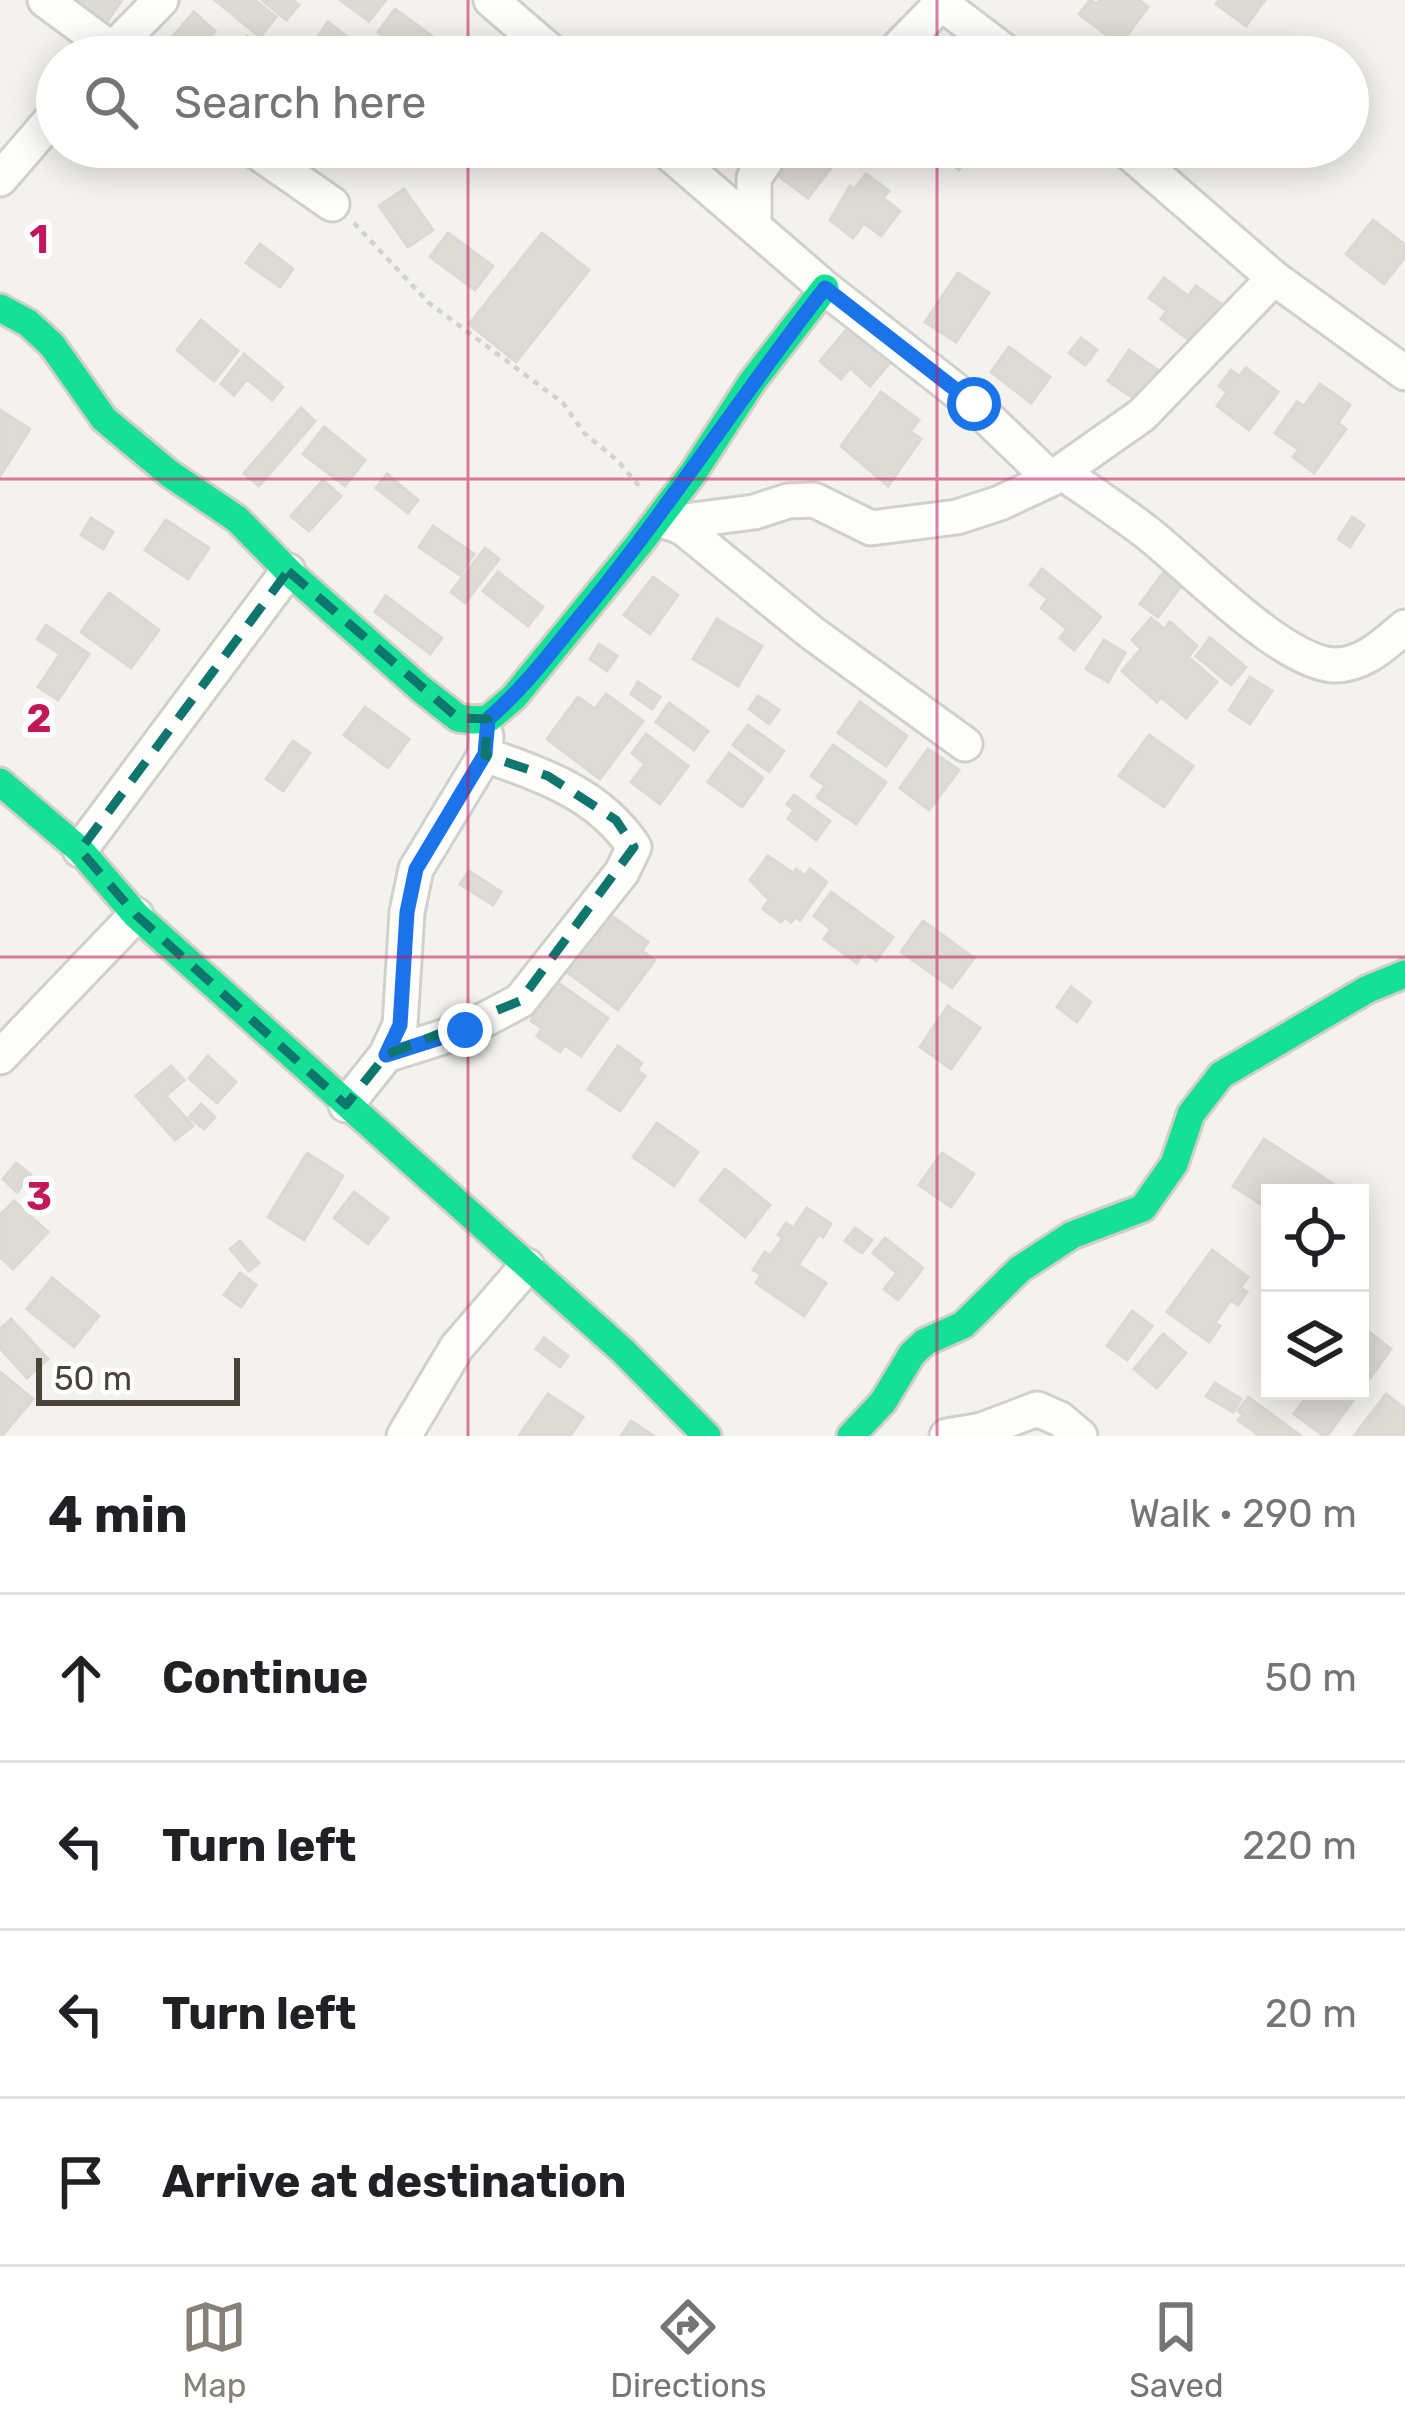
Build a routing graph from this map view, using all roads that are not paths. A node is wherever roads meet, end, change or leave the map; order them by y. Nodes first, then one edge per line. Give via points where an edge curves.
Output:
1 (44, 0) edge
2 (161, 0) edge
3 (490, 0) edge
4 (939, 2) edge
5 (89, 36) edge
6 (128, 36) edge
7 (532, 36) edge
8 (908, 36) edge
9 (984, 36) edge
10 (36, 137) edge
11 (280, 168) edge
12 (686, 168) edge
13 (761, 168) edge
14 (1147, 168) edge
15 (0, 179) edge
16 (332, 204) road end
17 (754, 226) junction
18 (1274, 278) junction
19 (825, 288) junction
20 (0, 308) edge
21 (1405, 373) edge
22 (1056, 475) junction
23 (664, 518) junction
24 (288, 571) junction
25 (1405, 626) edge
26 (488, 719) junction
27 (964, 744) dead end
28 (485, 754) junction
29 (0, 782) edge
30 (80, 850) junction
31 (136, 915) junction
32 (1405, 974) edge
33 (386, 1055) junction
34 (0, 1057) edge
35 (346, 1105) junction
36 (527, 1266) junction
37 (404, 1436) edge
38 (707, 1436) edge
39 (851, 1436) edge
40 (947, 1436) edge
41 (1080, 1436) edge

1 - 5 street
2 - 6 street
3 - 7 street
4 - 8 street
4 - 9 street
10 - 15 street
11 - 16 street
12 - 17 street
13 - 17 street
14 - 18 street
17 - 19 street
18 - 21 street
18 - 22 street via 1142,415
19 - 22 street
19 - 23 street
20 - 24 street via 52,345 104,419 237,519
22 - 23 street via 957,517 899,526 871,528 814,500
22 - 25 street via 1147,532 1298,653 1330,665 1356,663
23 - 26 street
23 - 27 street
24 - 26 street via 458,718
24 - 30 street
26 - 28 street
28 - 33 street via 416,869 400,1025
28 - 33 street via 548,776 616,820 634,847 520,1001 465,1030
29 - 30 street
30 - 31 street
31 - 34 street
31 - 35 street
32 - 39 street via 1221,1075 1191,1114 1174,1164 1143,1208 1072,1235 1020,1269 963,1325 926,1342
33 - 35 street
35 - 36 street
36 - 37 street via 457,1347
36 - 38 street
40 - 41 street via 1036,1409

